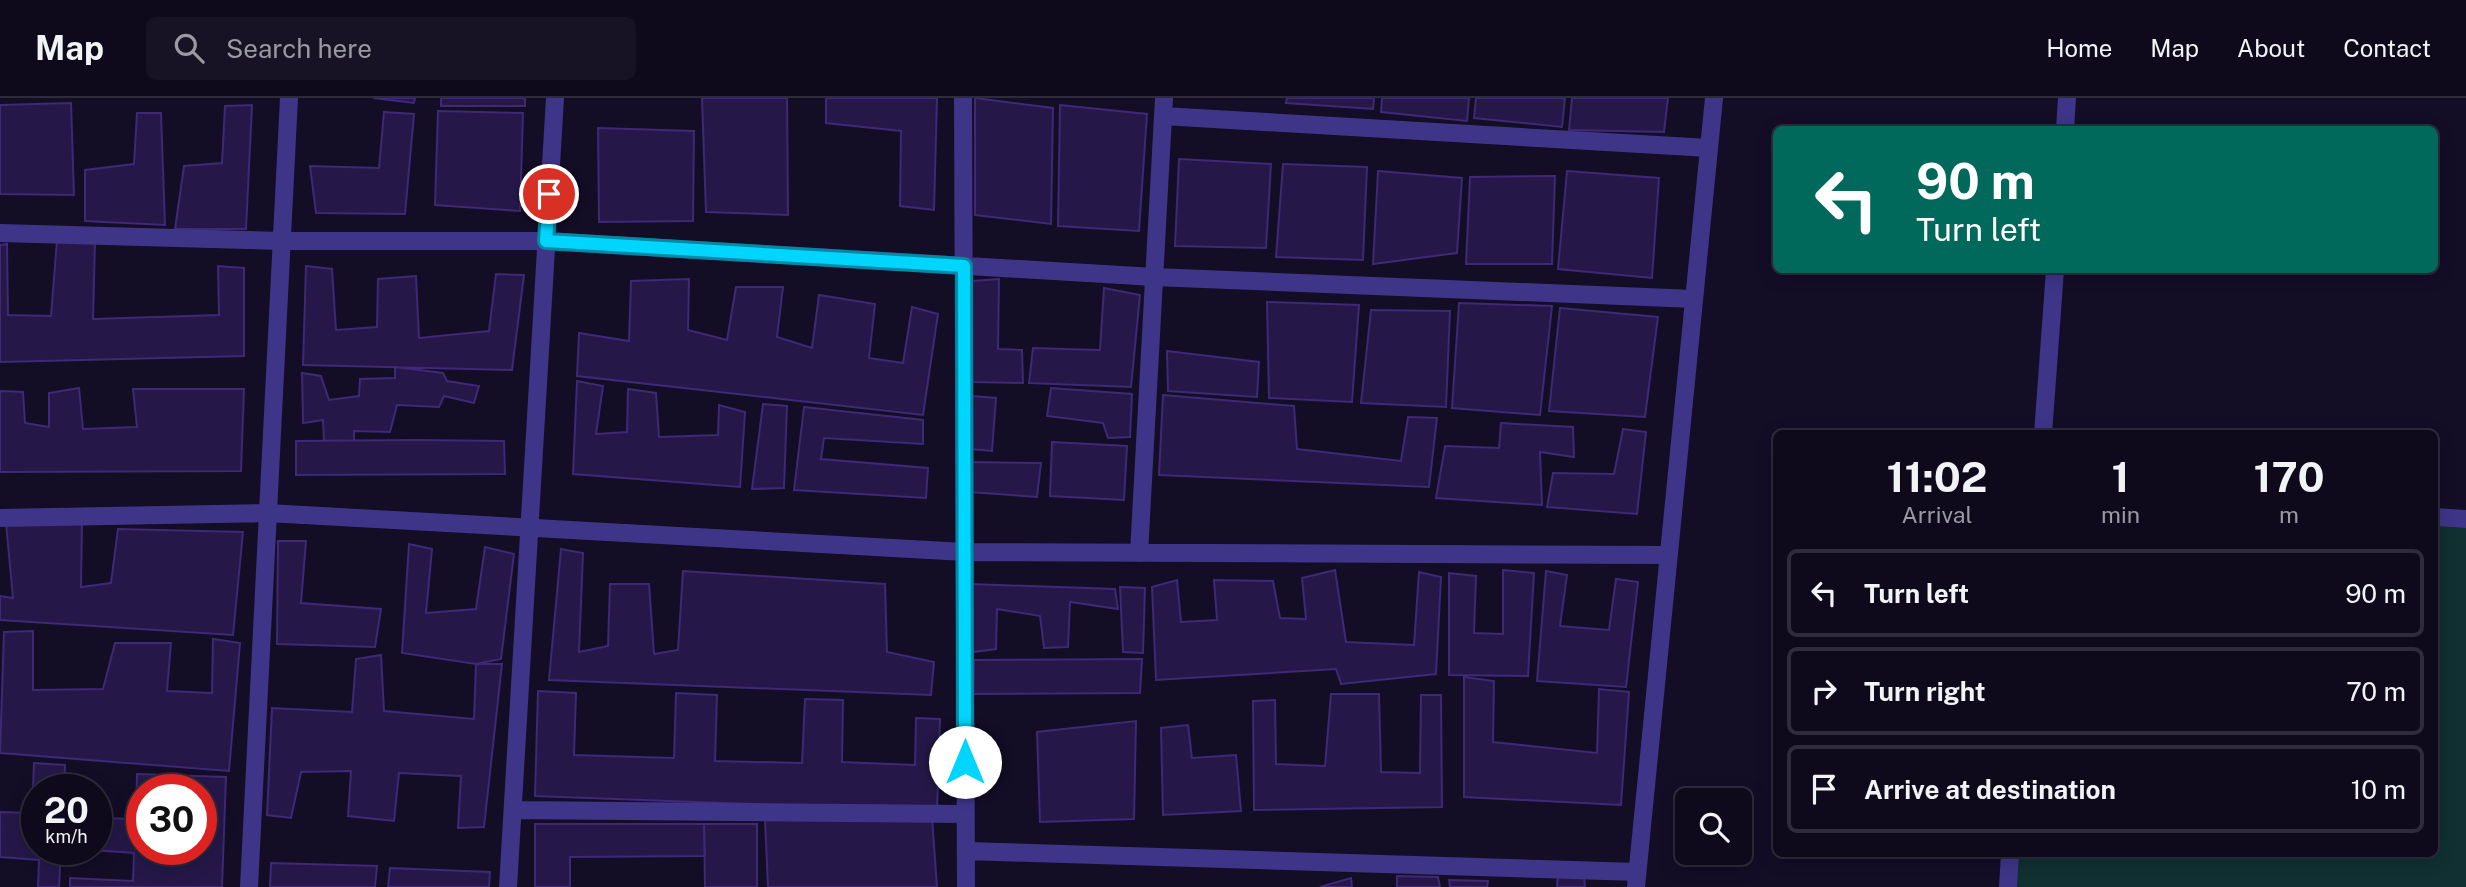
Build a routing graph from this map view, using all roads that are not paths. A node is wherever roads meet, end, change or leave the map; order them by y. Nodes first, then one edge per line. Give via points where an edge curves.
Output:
1 (289, 98) edge
2 (555, 98) edge
3 (963, 98) edge
4 (1714, 98) edge
5 (2067, 98) edge
6 (1164, 107) edge
7 (2065, 126) edge
8 (1709, 148) junction
9 (0, 233) edge
10 (282, 240) junction
11 (546, 241) junction
12 (964, 266) junction
13 (2055, 273) edge
14 (1154, 277) junction
15 (1694, 299) junction
16 (2043, 430) edge
17 (268, 513) junction
18 (2438, 517) edge
19 (0, 518) edge
20 (2466, 519) edge
21 (529, 527) junction
22 (965, 552) junction
23 (1139, 553) junction
24 (1669, 555) junction
25 (513, 810) junction
26 (965, 814) junction
27 (966, 851) junction
28 (2010, 857) edge
29 (1637, 879) edge
30 (249, 887) edge
31 (508, 887) edge
32 (966, 887) edge
33 (2008, 887) edge

1 - 10 street
2 - 11 street
3 - 12 street
4 - 8 street
5 - 7 street
6 - 8 street
6 - 14 street
8 - 15 street
9 - 10 street
10 - 11 street
10 - 17 street
11 - 12 street
11 - 21 street
12 - 14 street
12 - 22 street
13 - 16 street
14 - 15 street
14 - 23 street
15 - 24 street
17 - 19 street
17 - 21 street
17 - 30 street
18 - 20 street
21 - 22 street
21 - 25 street
22 - 23 street
22 - 26 street
23 - 24 street
24 - 29 street
25 - 26 street
25 - 31 street
26 - 27 street
27 - 29 street
27 - 32 street
28 - 33 street

